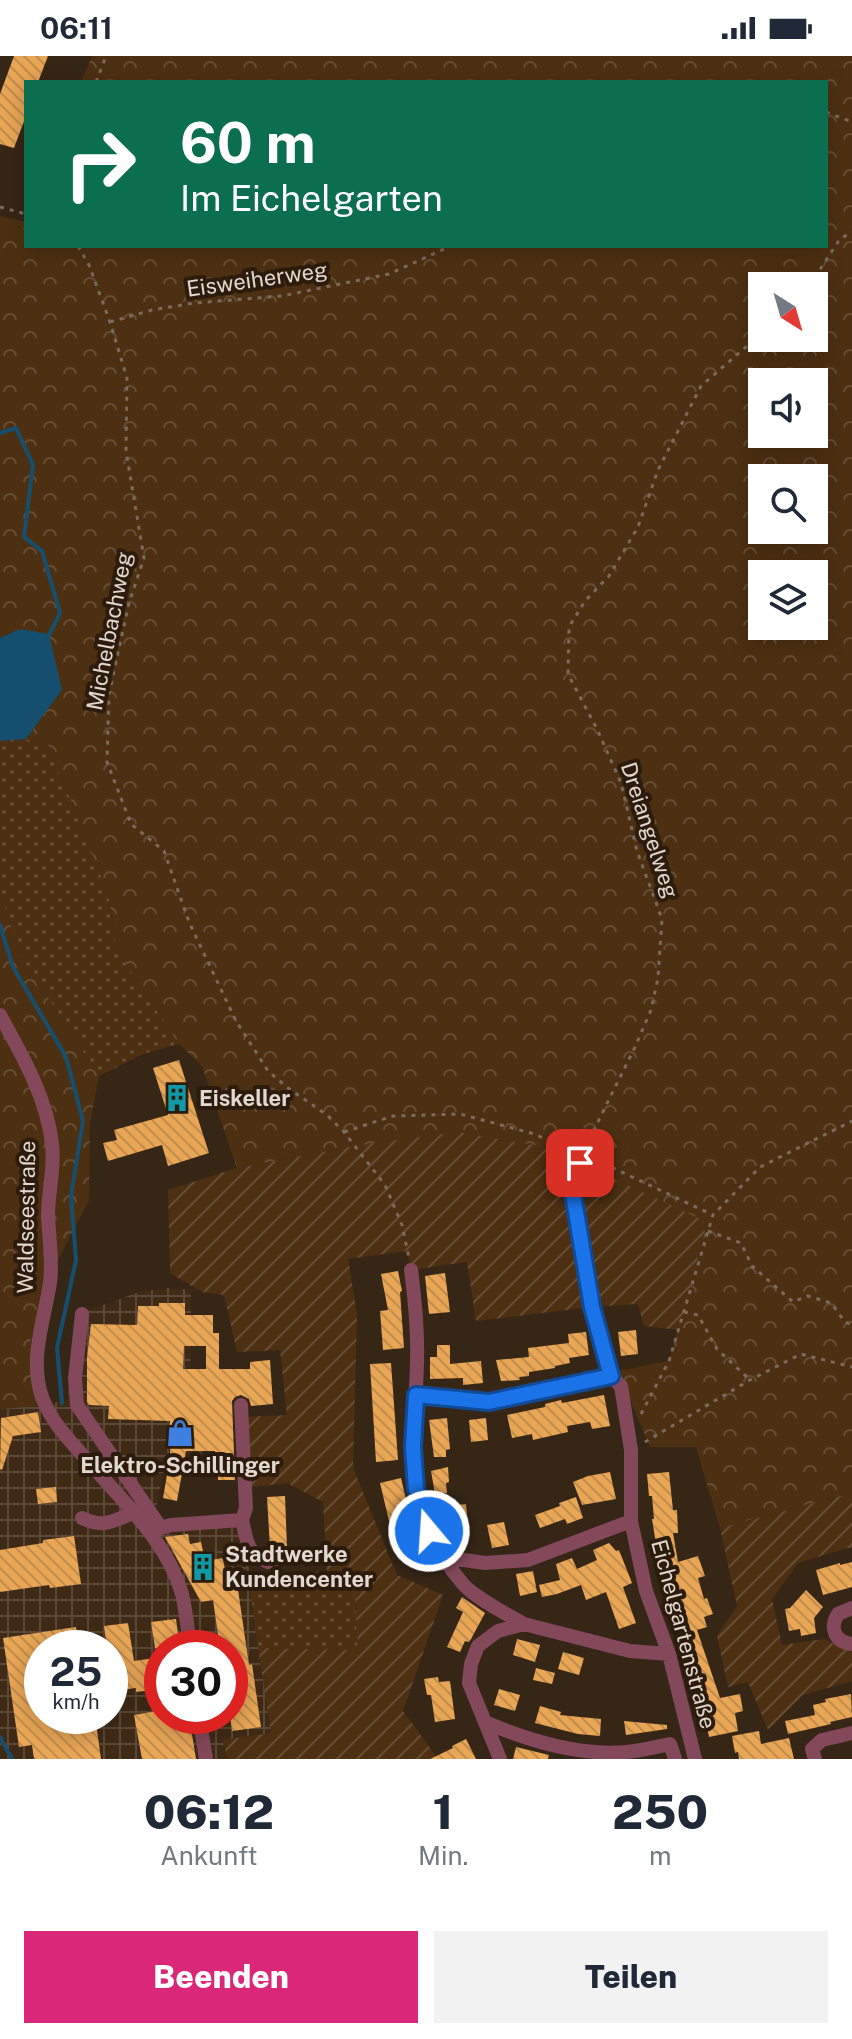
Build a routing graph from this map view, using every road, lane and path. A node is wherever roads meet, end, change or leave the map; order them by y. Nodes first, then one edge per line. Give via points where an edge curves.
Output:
1 (106, 56) edge
2 (97, 80) edge
3 (828, 113) edge
4 (852, 122) edge
5 (0, 207) edge
6 (24, 213) edge
7 (852, 232) edge
8 (79, 248) edge
9 (447, 248) edge
10 (818, 272) edge
11 (110, 322) junction
12 (748, 345) edge
13 (0, 1015) edge
14 (852, 1121) edge
15 (344, 1132) junction
16 (582, 1153) junction
17 (713, 1215) junction
18 (708, 1231) junction
19 (411, 1270) joint
20 (684, 1312) junction
21 (82, 1314) dead end
22 (852, 1325) edge
23 (852, 1367) edge
24 (611, 1376) junction
25 (750, 1380) junction
26 (416, 1395) junction
27 (241, 1405) dead end
28 (629, 1435) junction
29 (631, 1450) junction
30 (132, 1513) junction
31 (82, 1518) dead end
32 (242, 1520) junction
33 (631, 1521) junction
34 (156, 1531) junction
35 (281, 1557) dead end
36 (444, 1557) junction
37 (852, 1608) edge
38 (524, 1624) junction
39 (187, 1630) edge
40 (852, 1644) edge
41 (669, 1654) junction
42 (485, 1722) junction
43 (852, 1733) edge
44 (202, 1734) edge
45 (206, 1759) edge
46 (500, 1759) edge
47 (675, 1759) edge
48 (695, 1759) edge
49 (815, 1759) edge

1 - 2 path
3 - 4 path
5 - 6 path
7 - 10 path via 840,239
8 - 11 path, Michelbachweg
9 - 11 path, Eisweiherweg via 389,274 282,296 152,310
11 - 15 path, Michelbachweg via 127,378 126,451 144,558 109,694 107,762 131,824 164,851 189,922 236,1021 268,1071
12 - 16 path, Dreiangelweg via 701,386 658,470 638,527 569,627 568,674 621,783 637,851 662,919 651,1010
13 - 30 street, Waldseestraße via 36,1084 52,1145 50,1281 37,1358 41,1395 62,1431
14 - 17 path via 760,1167
15 - 16 path via 393,1116 460,1114
15 - 19 path, Michelbachweg via 385,1185 402,1225
16 - 17 path
16 - 24 street, Eichelgartenstraße via 573,1194 592,1307
17 - 18 path
18 - 20 path
18 - 22 path via 741,1243 752,1266 793,1302 808,1296 831,1303
19 - 26 street via 417,1317
20 - 25 path via 698,1315 717,1349
20 - 28 path via 669,1361
21 - 34 street via 77,1405
23 - 25 path via 801,1354
24 - 26 street via 489,1402
24 - 28 street, Eichelgartenstraße via 621,1386
25 - 29 path
26 - 36 street via 416,1489
27 - 32 street via 246,1508
28 - 29 street, Eichelgartenstraße
29 - 33 street, Eichelgartenstraße
30 - 31 street via 107,1523
30 - 34 street, Waldseestraße
32 - 34 street via 171,1525
32 - 35 street via 256,1557 268,1562
33 - 36 street via 528,1560 485,1563
33 - 41 street, Eichelgartenstraße via 646,1591
34 - 39 street, Waldseestraße via 176,1578
36 - 38 street via 464,1586
37 - 40 street via 838,1614 833,1626 840,1640
38 - 41 street via 630,1651
38 - 42 street via 498,1631 478,1646 469,1683
41 - 48 street, Eichelgartenstraße
42 - 46 street
42 - 47 street via 545,1744 603,1752 670,1744
43 - 49 street via 822,1740 812,1749
44 - 45 street

